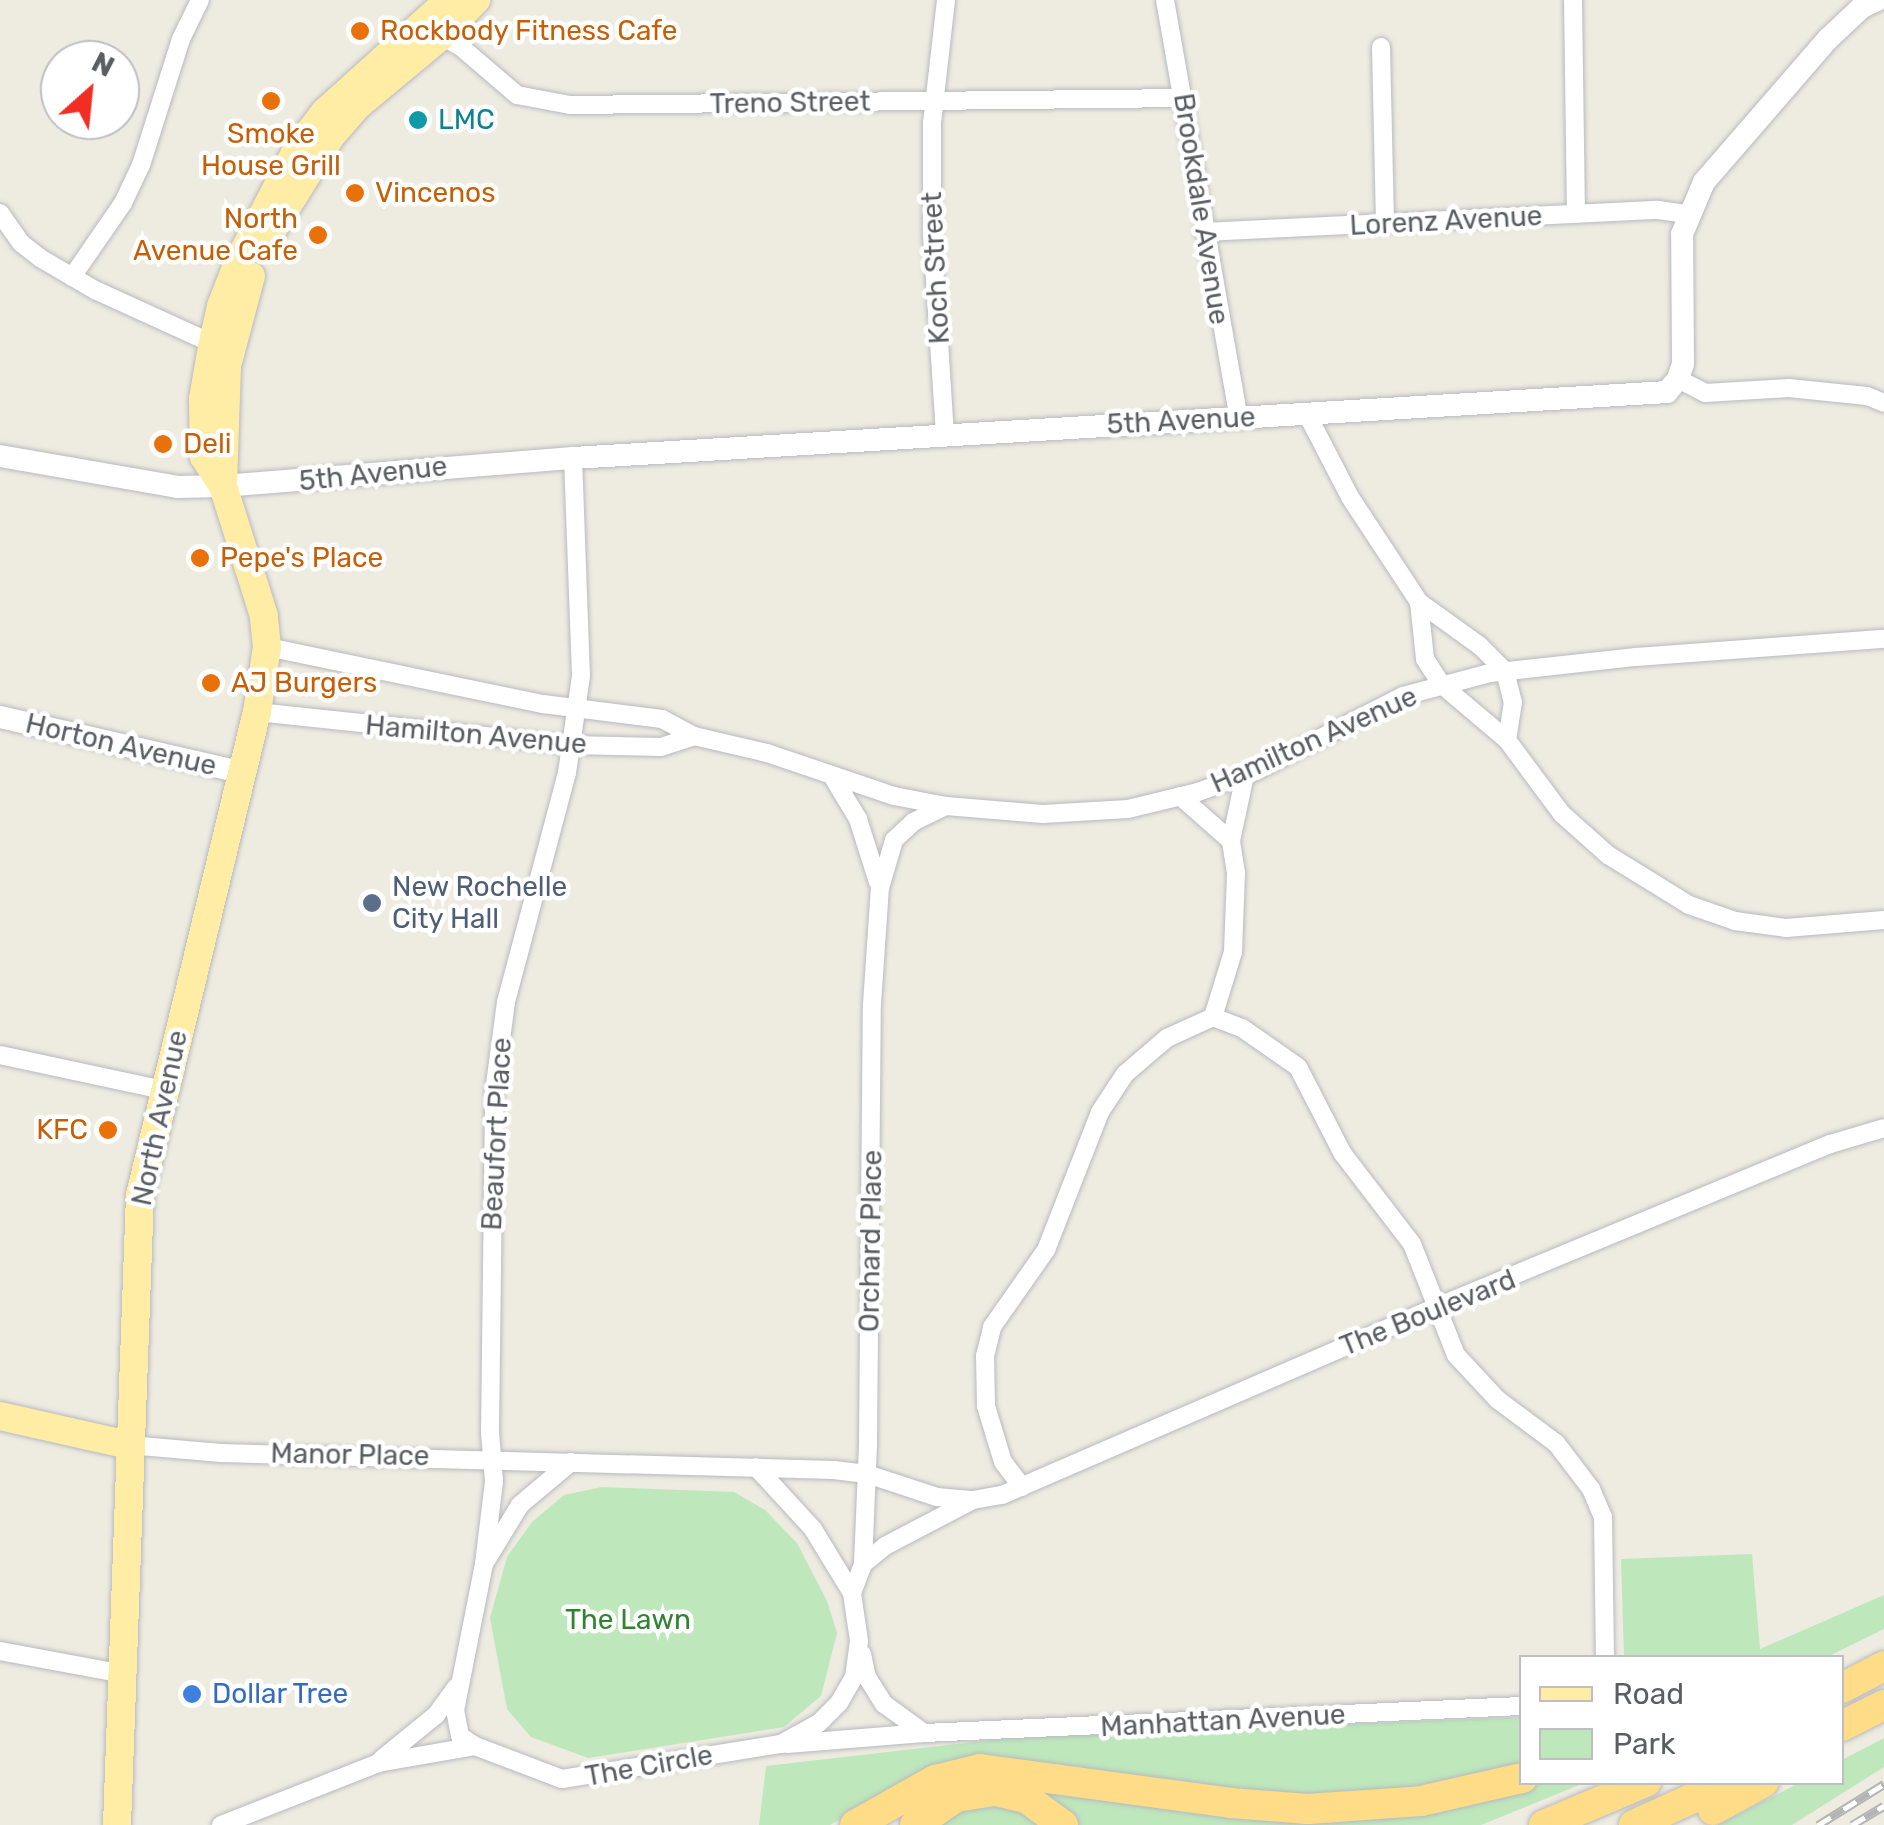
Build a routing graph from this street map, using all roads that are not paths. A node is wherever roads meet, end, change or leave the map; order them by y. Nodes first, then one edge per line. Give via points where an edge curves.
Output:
1 (200, 0) edge
2 (448, 0) edge
3 (476, 0) edge
4 (946, 0) edge
5 (1165, 0) edge
6 (1574, 0) edge
7 (1867, 2) edge
8 (433, 29) junction
9 (1381, 47) dead end
10 (1182, 98) junction
11 (935, 102) junction
12 (0, 213) edge
13 (1576, 214) junction
14 (1688, 214) junction
15 (1385, 222) junction
16 (1204, 232) junction
17 (72, 276) junction
18 (222, 348) junction
19 (1678, 380) junction
20 (1884, 404) edge
21 (1307, 414) junction
22 (1238, 418) junction
23 (945, 436) junction
24 (0, 456) edge
25 (573, 458) junction
26 (223, 486) junction
27 (1418, 602) junction
28 (1884, 639) edge
29 (268, 647) junction
30 (1505, 671) junction
31 (1442, 685) junction
32 (575, 707) junction
33 (258, 712) junction
34 (0, 718) edge
35 (694, 736) junction
36 (1507, 740) junction
37 (570, 744) junction
38 (241, 772) junction
39 (1245, 775) junction
40 (834, 779) junction
41 (1180, 796) junction
42 (946, 806) junction
43 (1230, 842) junction
44 (880, 888) junction
45 (1884, 920) edge
46 (1213, 1017) junction
47 (0, 1056) edge
48 (163, 1090) junction
49 (1884, 1128) edge
50 (1439, 1306) junction
51 (0, 1416) edge
52 (128, 1446) junction
53 (493, 1459) junction
54 (571, 1462) junction
55 (756, 1466) junction
56 (867, 1474) junction
57 (1022, 1487) junction
58 (973, 1500) junction
59 (484, 1564) junction
60 (864, 1564) junction
61 (852, 1593) junction
62 (859, 1641) junction
63 (0, 1650) edge
64 (1606, 1655) edge
65 (124, 1674) junction
66 (457, 1687) junction
67 (1519, 1706) edge
68 (924, 1733) junction
69 (781, 1744) junction
70 (475, 1746) junction
71 (378, 1763) junction
72 (1519, 1779) edge
73 (1639, 1785) edge
74 (1721, 1785) edge
75 (1758, 1785) edge
76 (124, 1824) edge
77 (221, 1825) edge
78 (855, 1825) edge
79 (915, 1825) edge
80 (1063, 1825) edge
81 (1544, 1825) edge
82 (1634, 1825) edge
83 (1684, 1825) edge

1 - 17 street via 141,165
2 - 8 main road, North Avenue
3 - 8 main road, North Avenue
4 - 11 street, Koch Street
5 - 10 street, Brookdale Avenue
6 - 13 street
7 - 14 street via 1732,146
8 - 11 street, Treno Street via 517,95 570,105
8 - 18 main road, North Avenue via 331,136 268,236
9 - 15 street
10 - 11 street, Treno Street
10 - 16 street, Brookdale Avenue
11 - 23 street, Koch Street via 932,234
12 - 17 street via 21,243
13 - 14 street, Lorenz Avenue
13 - 15 street, Lorenz Avenue
14 - 19 street
15 - 16 street, Lorenz Avenue
16 - 22 street, Brookdale Avenue
17 - 18 street
18 - 26 main road, North Avenue
19 - 20 street via 1705,393 1788,388 1867,396
19 - 21 street, 5th Avenue via 1651,396
21 - 22 street, 5th Avenue
21 - 27 street via 1350,497
22 - 23 street, 5th Avenue
23 - 25 street, 5th Avenue
24 - 26 street, 5th Avenue via 176,487
25 - 26 street, 5th Avenue
25 - 32 street, Beaufort Place via 581,676
26 - 29 main road, North Avenue
27 - 30 street
27 - 31 street via 1425,658
28 - 30 street, Hamilton Avenue
29 - 32 street, Hamilton Avenue
29 - 33 main road, North Avenue
30 - 31 street, Hamilton Avenue
30 - 36 street via 1512,702
31 - 36 street
31 - 39 street, Hamilton Avenue via 1403,696
32 - 35 street, Hamilton Avenue via 662,719
32 - 37 street, Beaufort Place
33 - 37 street, Hamilton Avenue
33 - 38 main road, North Avenue
34 - 38 street, Horton Avenue
35 - 37 street, Hamilton Avenue via 661,747
35 - 40 street, Hamilton Avenue via 767,753
36 - 45 street via 1562,814 1608,855 1689,905 1786,928
37 - 53 street, Beaufort Place via 568,773 506,1002 494,1092
38 - 48 main road, North Avenue
39 - 41 street, Hamilton Avenue
39 - 43 street
40 - 42 street, Hamilton Avenue
40 - 44 street, Orchard Place via 858,819
41 - 42 street, Hamilton Avenue via 1128,809 1043,814
41 - 43 street
42 - 44 street, Orchard Place via 912,822 894,840
43 - 46 street via 1234,952
44 - 56 street, Orchard Place via 872,1004
46 - 50 street via 1242,1028 1298,1067 1343,1154 1412,1244
46 - 57 street via 1167,1038 1125,1074 1100,1112 1046,1250 992,1328 986,1406 1004,1462
47 - 48 street
48 - 52 main road, North Avenue via 140,1195
49 - 50 street, The Boulevard via 1830,1144
50 - 57 street, The Boulevard
50 - 64 street via 1470,1374 1556,1443 1592,1490 1602,1517
51 - 52 main road
52 - 53 street, Manor Place
52 - 65 main road, North Avenue
53 - 54 street, Manor Place
53 - 59 street
54 - 55 street, The Boulevard
54 - 59 street via 520,1505
55 - 56 street, The Boulevard
55 - 61 street, The Circle via 804,1517
56 - 58 street, The Boulevard via 937,1497
56 - 60 street, Orchard Place
57 - 58 street, The Boulevard
58 - 60 street, The Boulevard
59 - 66 street
60 - 61 street, Orchard Place
61 - 62 street, The Circle
62 - 68 street, The Circle via 884,1704
62 - 69 street, The Circle via 854,1677 839,1704
63 - 65 street
65 - 76 main road, North Avenue
66 - 70 street via 460,1736
66 - 71 street via 436,1715
67 - 68 street, Manhattan Avenue
68 - 69 street, The Circle
69 - 70 street, The Circle via 562,1779
70 - 71 street
71 - 77 street
72 - 78 highway via 1421,1802 1308,1808 980,1769 935,1780
73 - 81 highway
74 - 82 highway
75 - 83 highway
79 - 80 highway via 944,1802 995,1791 1026,1798

